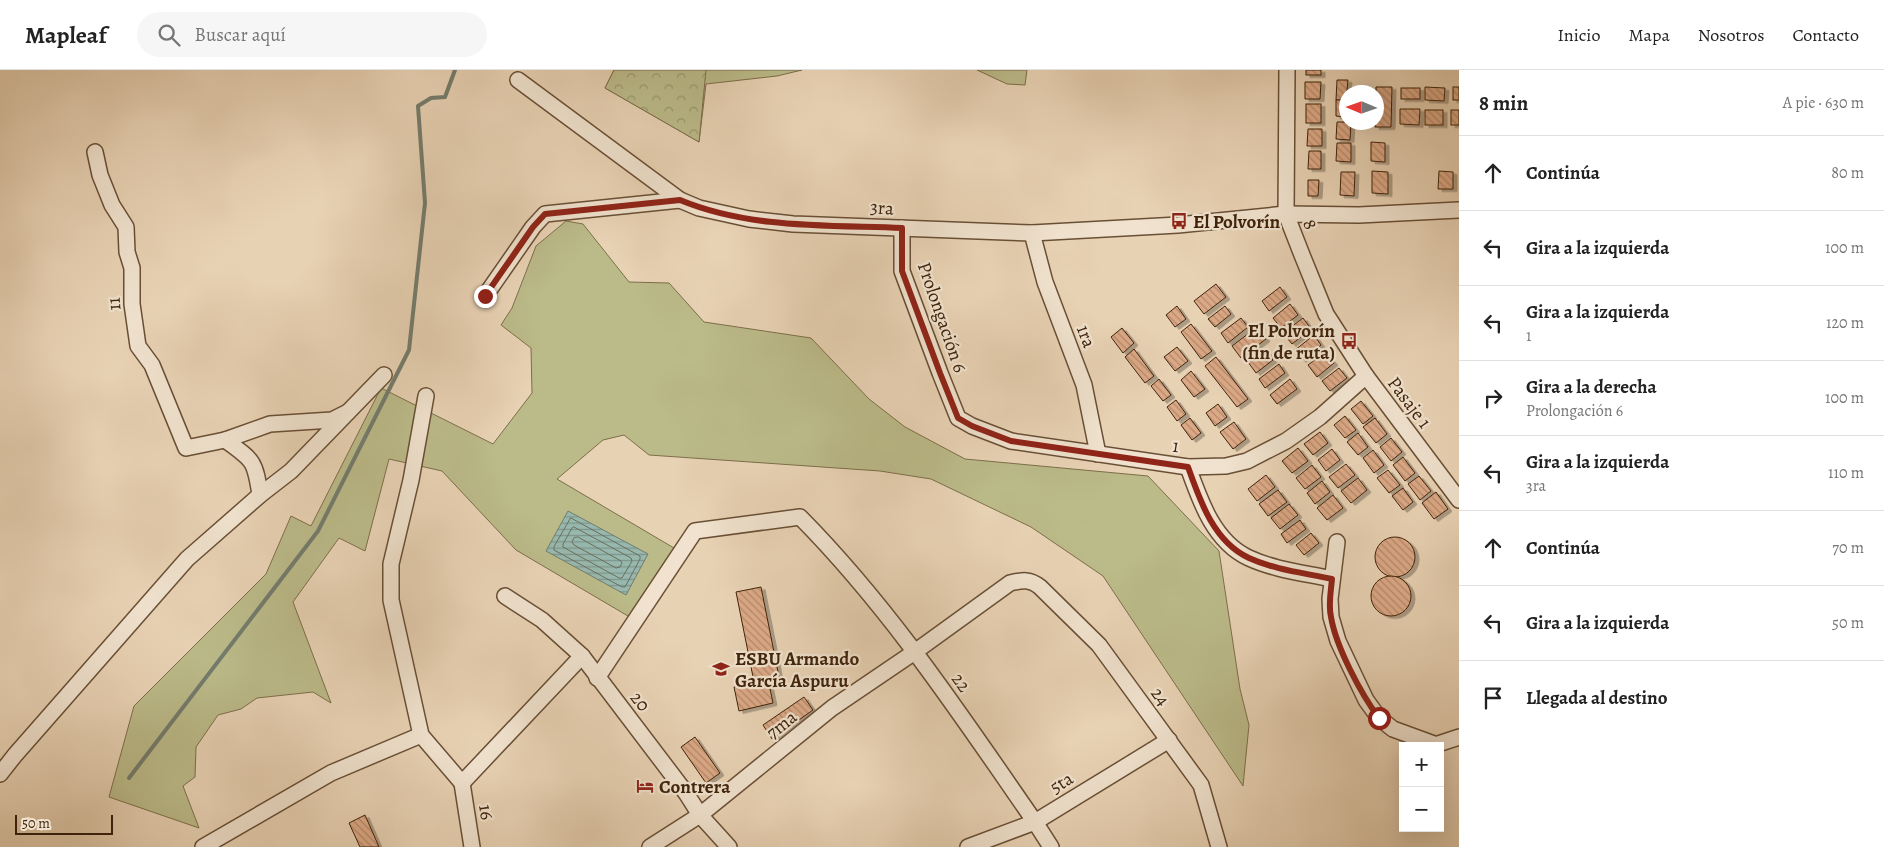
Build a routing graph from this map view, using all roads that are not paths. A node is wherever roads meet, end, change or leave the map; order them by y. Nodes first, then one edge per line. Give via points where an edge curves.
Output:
1 (1287, 70) edge
2 (518, 80) dead end
3 (95, 152) dead end
4 (680, 200) junction
5 (1459, 210) edge
6 (1286, 214) junction
7 (902, 228) junction
8 (1032, 233) junction
9 (485, 296) dead end
10 (384, 375) dead end
11 (1366, 376) junction
12 (426, 396) dead end
13 (348, 412) junction
14 (958, 418) joint
15 (225, 440) junction
16 (1098, 454) junction
17 (1188, 467) junction
18 (260, 495) junction
19 (1459, 500) edge
20 (1337, 542) dead end
21 (1332, 579) junction
22 (1040, 587) joint
23 (505, 596) dead end
24 (916, 651) junction
25 (582, 656) junction
26 (597, 678) junction
27 (421, 735) junction
28 (1459, 737) edge
29 (1169, 740) junction
30 (1426, 742) edge
31 (1443, 742) edge
32 (0, 774) edge
33 (462, 783) junction
34 (700, 815) junction
35 (1035, 822) junction
36 (203, 847) edge
37 (472, 847) edge
38 (650, 847) edge
39 (729, 847) edge
40 (968, 847) edge
41 (1051, 847) edge
42 (1219, 847) edge

1 - 6 street, 8
2 - 4 street, 3ra
3 - 15 street, 11 via 112,205 126,227 138,346 152,365 186,448
4 - 7 street, 3ra via 699,208 749,219
4 - 9 street via 545,214
5 - 6 street via 1360,215
6 - 8 street, 3ra via 1178,225
6 - 11 street, 8 via 1326,314
7 - 8 street, 3ra
7 - 14 street, Prolongación 6 via 902,271
8 - 16 street, 1ra via 1045,282 1084,385
10 - 13 street
11 - 17 street, 1 via 1320,417 1265,453 1226,466
11 - 19 street, Pasaje 1
12 - 27 street via 391,564 392,600
13 - 15 street via 332,420 270,424
13 - 18 street via 291,471
14 - 16 street, 1 via 1011,441
15 - 18 street via 246,455 256,468
16 - 17 street, 1
17 - 21 street via 1207,514 1231,546 1249,558 1275,567
18 - 32 street via 187,559
20 - 21 street
21 - 30 street via 1331,617 1338,641 1366,700 1379,718 1393,728
22 - 24 street, 7ma via 1026,579 1010,582
22 - 29 street, 24 via 1099,645
23 - 25 street, 20 via 542,620
24 - 26 street, 22 via 831,548 800,517 695,530
24 - 34 street, 7ma via 832,708
24 - 35 street, 22
25 - 26 street, 20
25 - 33 street
26 - 34 street, 20
27 - 33 street
27 - 36 street via 331,774
28 - 31 street
29 - 35 street, 5ta
29 - 42 street, 24 via 1201,785
33 - 37 street, 16
34 - 38 street, 7ma
34 - 39 street, 20
35 - 40 street, 5ta
35 - 41 street, 22

